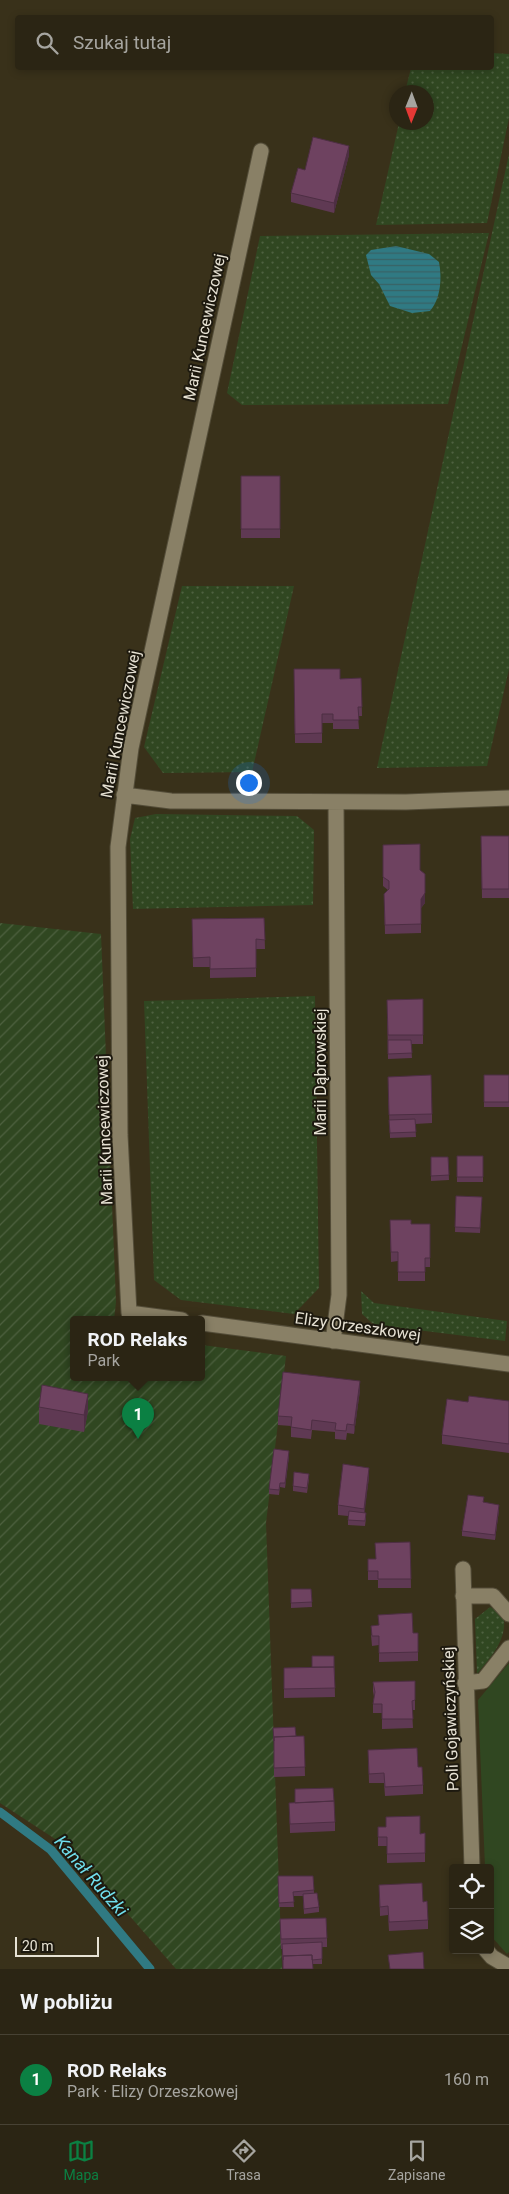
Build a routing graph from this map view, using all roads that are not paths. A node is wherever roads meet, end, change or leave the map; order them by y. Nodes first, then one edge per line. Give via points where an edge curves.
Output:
1 (260, 151) dead end
2 (124, 795) junction
3 (509, 798) edge
4 (336, 802) junction
5 (152, 1316) edge
6 (205, 1323) edge
7 (334, 1341) junction
8 (509, 1364) edge
9 (462, 1569) dead end
10 (464, 1596) junction
11 (509, 1614) edge
12 (509, 1648) edge
13 (465, 1683) junction
14 (472, 1864) edge
15 (490, 1954) edge
16 (509, 1967) edge

1 - 2 street, Marii Kuncewiczowej via 131,748
2 - 4 street via 171,801
2 - 5 street, Marii Kuncewiczowej via 118,847 120,1125 129,1313
3 - 4 street
4 - 7 street, Marii Dąbrowskiej via 339,1295
6 - 7 street, Elizy Orzeszkowej
7 - 8 street, Elizy Orzeszkowej
9 - 10 street, Poli Gojawiczyńskiej
10 - 11 street via 493,1596
10 - 13 street, Poli Gojawiczyńskiej
12 - 13 street via 483,1681
13 - 14 street, Poli Gojawiczyńskiej
15 - 16 street

